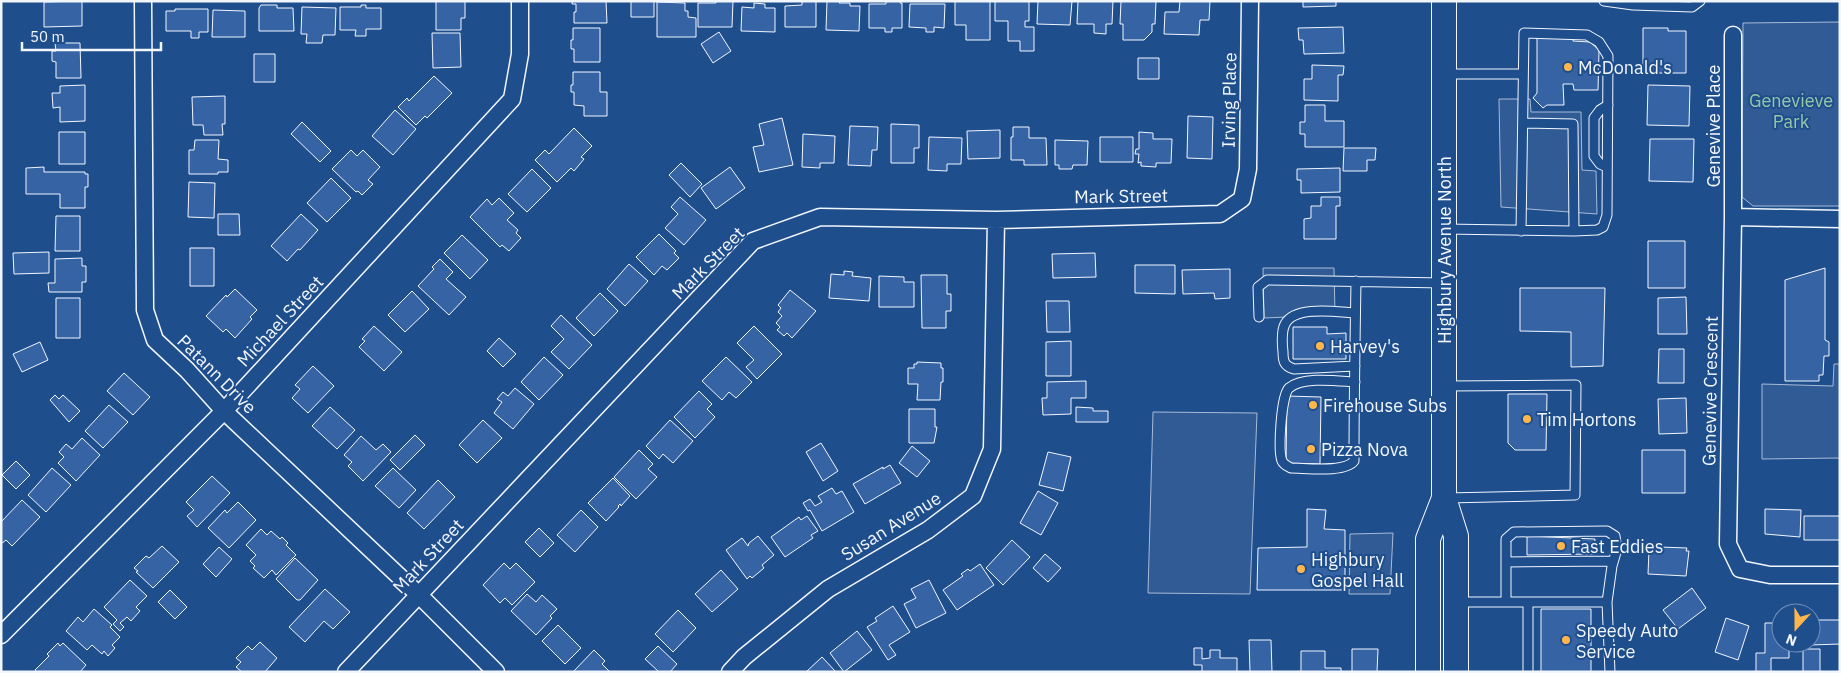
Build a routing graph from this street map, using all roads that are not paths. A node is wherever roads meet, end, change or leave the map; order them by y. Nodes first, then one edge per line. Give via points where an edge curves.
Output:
1 (143, 1) edge
2 (520, 1) edge
3 (1250, 1) edge
4 (1444, 1) edge
5 (1604, 1) edge
6 (1700, 1) edge
7 (1733, 35) dead end
8 (1445, 74) junction
9 (1523, 74) junction
10 (1608, 105) junction
11 (1522, 123) junction
12 (1607, 167) junction
13 (1242, 198) joint
14 (1733, 217) junction
15 (1840, 219) edge
16 (996, 220) junction
17 (1443, 229) junction
18 (1521, 231) junction
19 (1574, 231) junction
20 (1356, 281) junction
21 (1444, 283) junction
22 (1355, 313) junction
23 (1259, 317) dead end
24 (1355, 366) junction
25 (1355, 382) junction
26 (1444, 386) junction
27 (224, 411) junction
28 (1444, 498) junction
29 (1506, 562) junction
30 (1613, 562) junction
31 (1840, 575) edge
32 (419, 595) junction
33 (1456, 602) junction
34 (1506, 602) junction
35 (1528, 602) junction
36 (1607, 602) junction
37 (1, 635) edge
38 (1528, 671) edge
39 (346, 672) edge
40 (496, 672) edge
41 (730, 672) edge
42 (1428, 672) edge
43 (1456, 672) edge
44 (1610, 672) edge

1 - 27 street, Patann Drive via 145,310 155,340
2 - 27 street, Michael Street via 520,54 512,99
3 - 13 street, Irving Place via 1248,169
4 - 8 main road, Highbury Avenue North
5 - 6 lane via 1692,7
7 - 14 street, Genevive Place
8 - 9 lane
8 - 17 main road, Highbury Avenue North
9 - 10 lane via 1524,33 1587,35 1599,42 1608,56
9 - 11 lane
10 - 12 lane
10 - 12 lane via 1594,118 1594,156
11 - 18 lane
11 - 19 lane via 1573,124
12 - 19 lane via 1604,227
13 - 16 street, Mark Street via 1220,214
14 - 15 street
14 - 31 street, Genevive Crescent via 1728,544 1740,569 1770,575
16 - 32 street, Mark Street via 820,217 753,241
16 - 41 street, Susan Avenue via 992,449 972,496 928,530 828,589
17 - 18 lane
17 - 21 main road, Highbury Avenue North
18 - 19 lane
20 - 21 lane
20 - 22 lane
20 - 23 lane via 1267,280 1258,286
21 - 26 main road, Highbury Avenue North
22 - 24 lane
22 - 24 lane via 1311,311 1291,317 1282,331 1284,363 1289,368
24 - 25 lane
25 - 25 lane via 1354,460 1351,464 1339,468 1291,468 1283,462 1280,455 1281,411 1289,388 1310,381
26 - 28 main road, Highbury Avenue North
26 - 28 lane via 1576,385 1575,496
27 - 32 street, Patann Drive
27 - 37 street, Michael Street
28 - 33 main road, Highbury Avenue North via 1456,536
28 - 42 main road, Highbury Avenue North via 1428,539
29 - 30 lane
29 - 30 lane via 1506,539 1514,532 1607,531 1615,536 1617,549
29 - 34 lane
30 - 36 lane
32 - 39 street, Mark Street
32 - 40 street, Patann Drive
33 - 34 lane
33 - 43 main road, Highbury Avenue North
34 - 35 lane
35 - 36 lane
35 - 38 lane
36 - 44 lane

